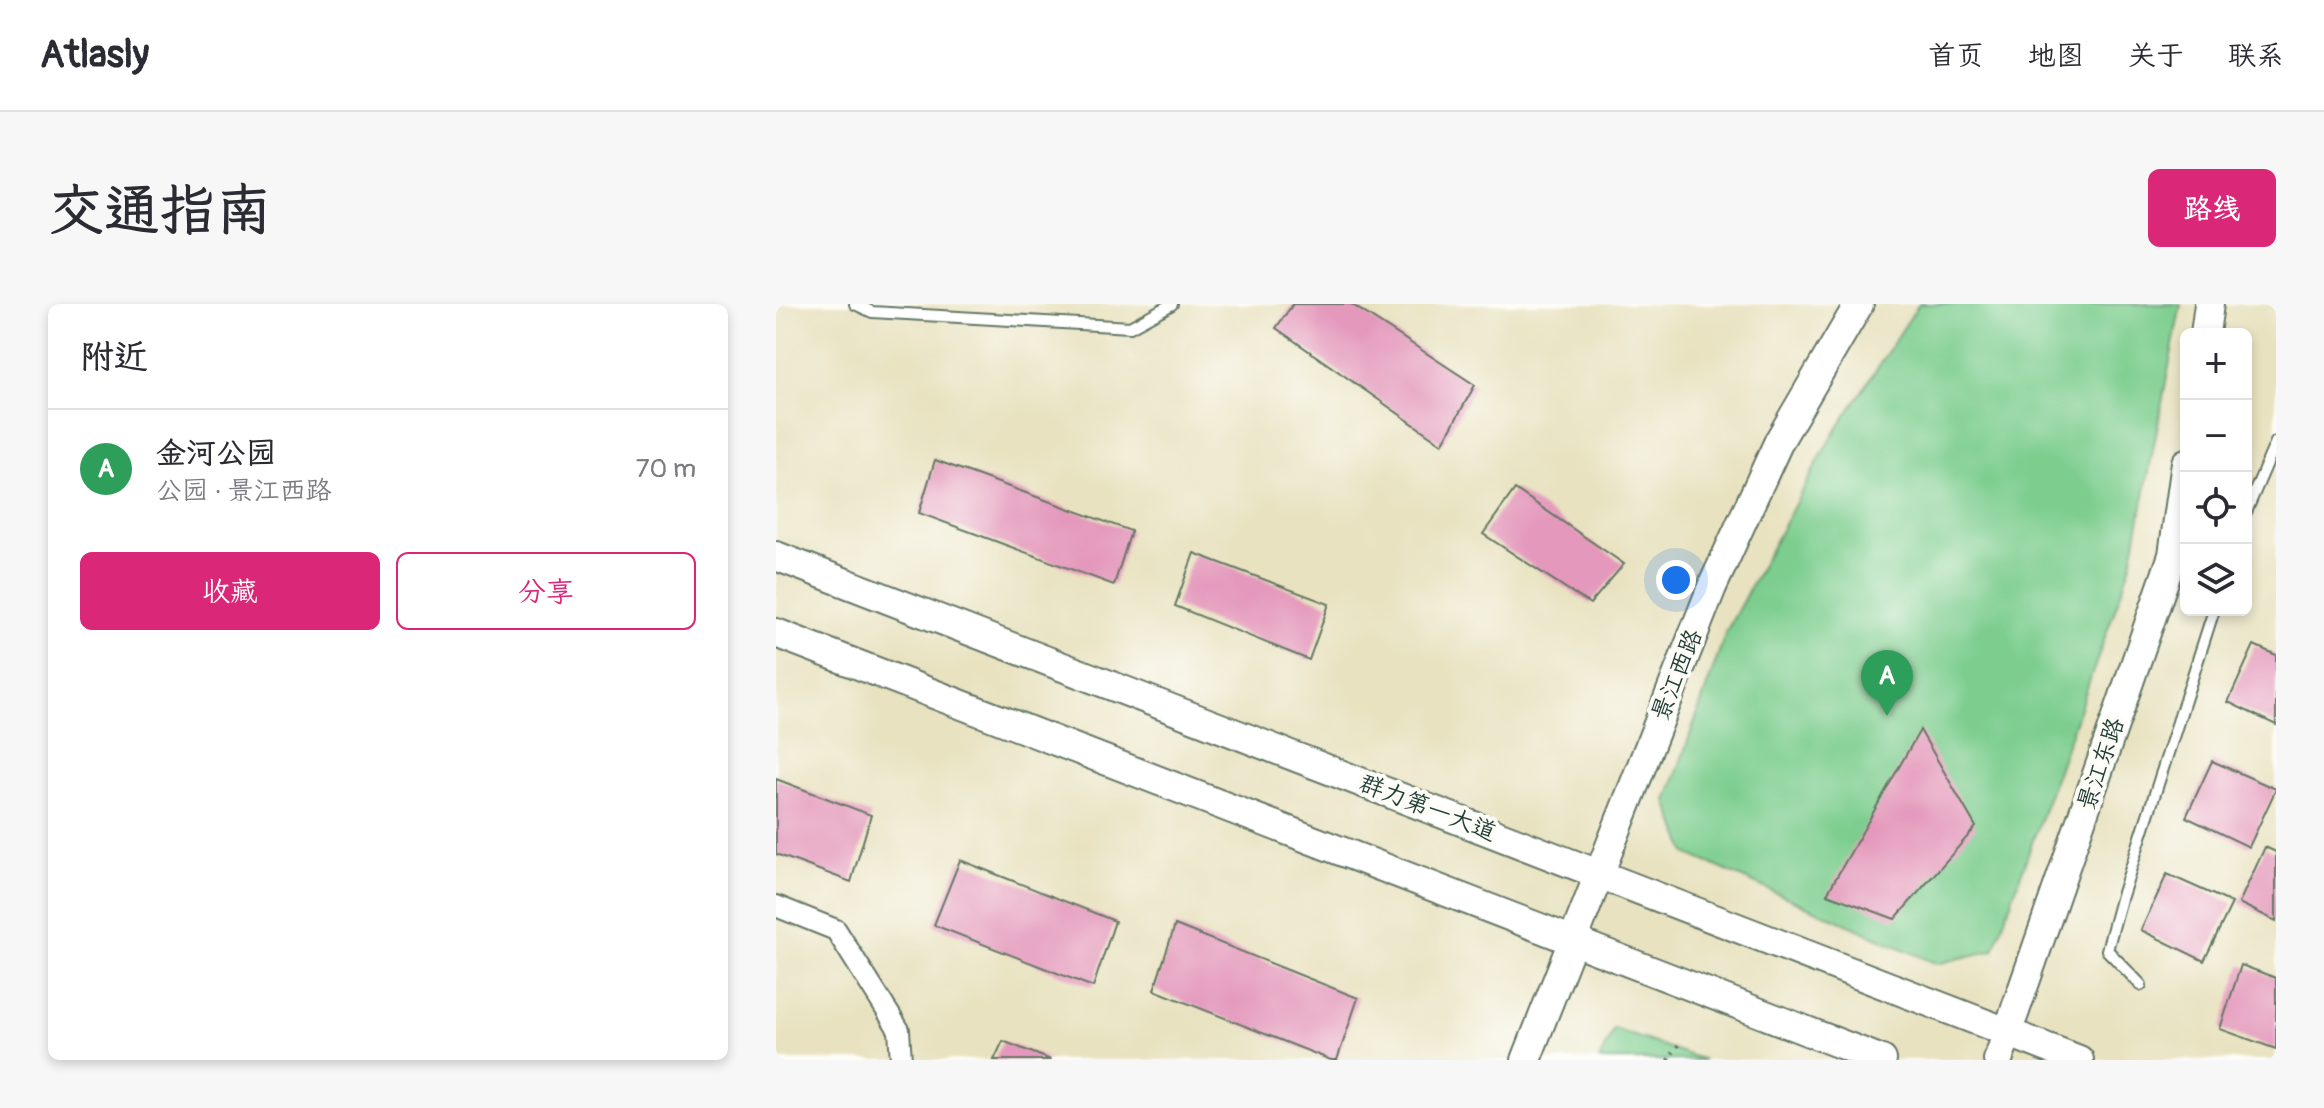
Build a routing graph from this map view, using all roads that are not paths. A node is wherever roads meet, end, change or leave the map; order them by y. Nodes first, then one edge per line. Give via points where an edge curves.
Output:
1 (855, 304) edge
2 (1172, 304) edge
3 (1859, 304) edge
4 (2209, 304) edge
5 (2206, 328) edge
6 (2276, 442) edge
7 (2185, 472) edge
8 (2252, 498) edge
9 (776, 556) edge
10 (2212, 616) edge
11 (776, 633) edge
12 (1597, 873) junction
13 (776, 906) edge
14 (1571, 940) junction
15 (2141, 985) dead end
16 (2008, 1033) junction
17 (901, 1060) edge
18 (1526, 1060) edge
19 (1882, 1060) edge
20 (1998, 1060) edge
21 (2079, 1060) edge

1 - 2 lane via 872,312 1130,327
3 - 12 main road, 景江西路 via 1779,441 1730,547
4 - 5 main road
6 - 8 lane
7 - 16 main road, 景江东路 via 2173,555
9 - 12 main road, 群力第一大道
10 - 15 lane via 2107,950
11 - 14 main road
12 - 14 main road, 景江西路
12 - 16 main road, 群力第一大道
13 - 17 street via 836,930 899,1030
14 - 18 main road, 景江西路
14 - 19 main road
16 - 20 main road, 景江东路
16 - 21 main road, 群力第一大道

